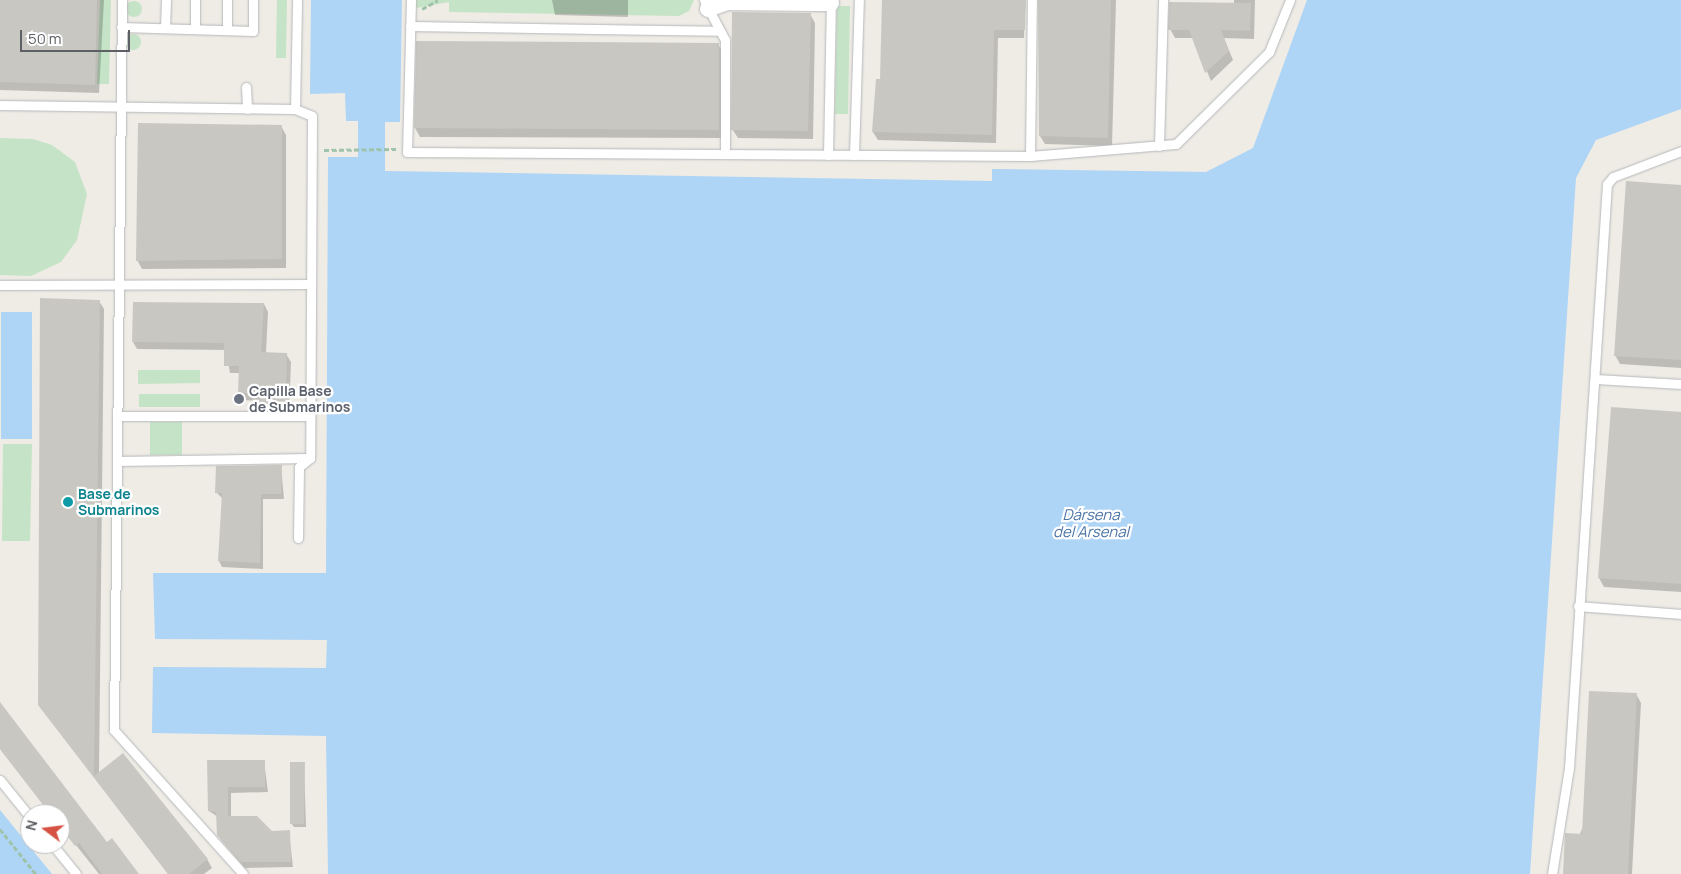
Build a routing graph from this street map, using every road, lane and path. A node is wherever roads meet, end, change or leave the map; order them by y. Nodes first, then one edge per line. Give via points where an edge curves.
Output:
1 (122, 0) edge
2 (166, 0) edge
3 (195, 0) edge
4 (227, 0) edge
5 (253, 0) edge
6 (297, 0) edge
7 (411, 0) edge
8 (438, 0) edge
9 (1032, 0) edge
10 (1163, 0) edge
11 (1290, 0) edge
12 (833, 1) edge
13 (858, 1) edge
14 (706, 4) edge
15 (428, 9) dead end
16 (410, 26) junction
17 (121, 27) junction
18 (165, 28) junction
19 (195, 29) junction
20 (227, 30) junction
21 (718, 31) junction
22 (246, 87) dead end
23 (0, 105) edge
24 (120, 109) junction
25 (247, 109) junction
26 (295, 109) junction
27 (1159, 146) junction
28 (395, 149) dead end
29 (312, 150) junction
30 (1681, 151) edge
31 (726, 154) junction
32 (828, 155) junction
33 (854, 155) junction
34 (1030, 156) junction
35 (119, 284) junction
36 (311, 284) junction
37 (0, 285) edge
38 (1596, 379) junction
39 (1681, 384) edge
40 (117, 416) junction
41 (310, 416) junction
42 (310, 458) junction
43 (117, 461) junction
44 (298, 538) dead end
45 (1578, 606) junction
46 (1681, 614) edge
47 (0, 780) edge
48 (20, 805) edge
49 (0, 829) edge
50 (60, 854) edge
51 (36, 874) edge
52 (76, 874) edge
53 (243, 874) edge
54 (1552, 874) edge

1 - 17 lane
2 - 18 lane
3 - 19 lane
4 - 20 lane
5 - 20 lane via 253,31
6 - 26 lane
7 - 16 lane
8 - 15 path
9 - 34 lane
10 - 27 lane
11 - 27 lane via 1269,52 1176,144
12 - 14 street
12 - 32 lane
13 - 33 lane
14 - 21 lane
16 - 21 lane
16 - 31 lane via 407,152
17 - 18 lane
17 - 24 lane
18 - 19 lane
19 - 20 lane
21 - 31 lane via 725,40
22 - 25 lane
23 - 24 lane
24 - 25 lane
24 - 35 lane
25 - 26 lane
26 - 29 lane via 312,116
27 - 34 lane
28 - 29 path
29 - 36 lane
30 - 38 lane via 1613,177 1607,184
31 - 32 lane
32 - 33 lane
33 - 34 lane
35 - 36 lane
35 - 37 lane
35 - 40 lane
36 - 41 lane
38 - 39 lane
38 - 45 lane
40 - 41 lane
40 - 43 lane
41 - 42 lane
42 - 43 lane
42 - 44 lane via 299,467
43 - 53 lane via 114,730
45 - 46 lane
45 - 54 lane via 1569,768
47 - 48 lane
49 - 51 path
50 - 52 lane

